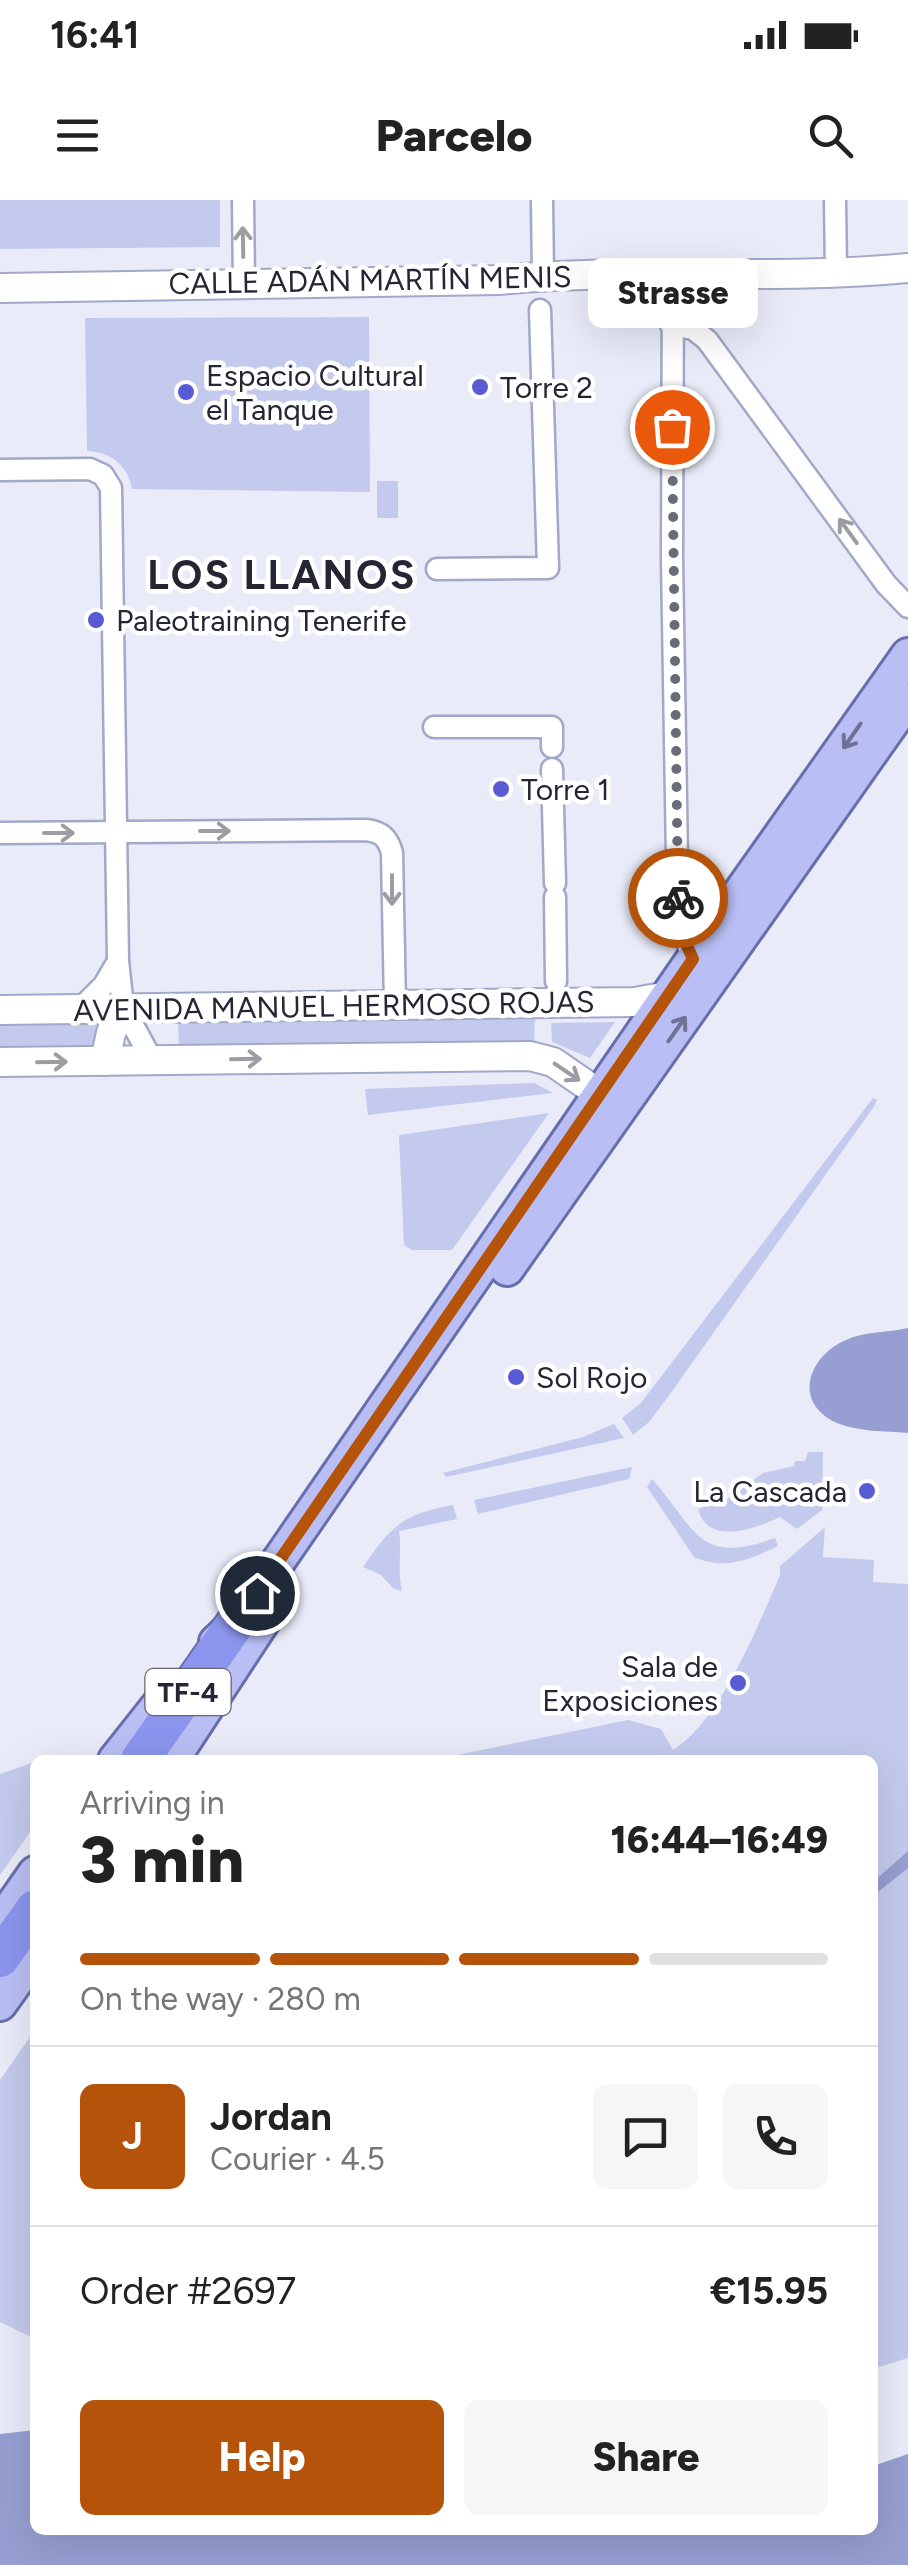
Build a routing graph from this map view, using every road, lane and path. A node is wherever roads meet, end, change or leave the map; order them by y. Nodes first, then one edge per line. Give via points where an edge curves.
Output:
1 (243, 200) edge
2 (542, 200) edge
3 (835, 200) edge
4 (908, 268) edge
5 (876, 271) junction
6 (836, 272) junction
7 (673, 274) junction
8 (543, 276) junction
9 (908, 280) edge
10 (244, 284) junction
11 (4, 285) edge
12 (540, 310) dead end
13 (671, 325) junction
14 (0, 470) edge
15 (436, 569) dead end
16 (908, 608) edge
17 (908, 656) edge
18 (908, 700) edge
19 (434, 728) dead end
20 (552, 747) dead end
21 (552, 769) dead end
22 (118, 832) junction
23 (0, 834) edge
24 (693, 959) junction
25 (118, 961) junction
26 (556, 982) dead end
27 (668, 996) junction
28 (394, 1004) junction
29 (123, 1007) junction
30 (183, 1008) junction
31 (80, 1009) junction
32 (0, 1010) edge
33 (164, 1060) junction
34 (105, 1061) junction
35 (0, 1062) edge
36 (611, 1102) junction
37 (236, 1624) junction
38 (119, 1755) edge
39 (144, 1755) edge
40 (175, 1755) edge
41 (30, 1880) edge
42 (30, 1916) edge
43 (0, 1922) edge
44 (0, 1958) edge
45 (30, 1961) edge
46 (0, 2004) edge

10 -> 1 street
2 - 8 street
3 - 6 street
4 - 5 street, CALLE ADÁN MARTÍN MENIS
5 - 6 street, CALLE ADÁN MARTÍN MENIS
5 - 9 street
6 - 7 street, CALLE ADÁN MARTÍN MENIS
7 - 8 street, CALLE ADÁN MARTÍN MENIS
7 - 13 street
8 - 10 street, CALLE ADÁN MARTÍN MENIS
10 - 11 street, CALLE ADÁN MARTÍN MENIS
12 - 15 street via 548,568
16 -> 13 street via 707,340
13 - 24 street via 678,919
14 - 22 street via 98,472 113,496
17 -> 24 main road, TF-4
36 -> 18 main road, TF-4
19 - 20 street via 552,727
21 - 26 street
23 -> 22 street
22 - 25 street
22 -> 28 street via 381,834 392,853
24 - 27 main road, TF-4
25 - 29 street
25 - 31 street
27 - 28 street, AVENIDA MANUEL HERMOSO ROJAS via 636,1002
27 - 36 main road, TF-4
28 - 30 street, AVENIDA MANUEL HERMOSO ROJAS
29 - 30 street, AVENIDA MANUEL HERMOSO ROJAS
29 - 31 street, AVENIDA MANUEL HERMOSO ROJAS
29 - 33 street
29 - 34 street
30 - 33 street via 162,1025
31 - 32 street, AVENIDA MANUEL HERMOSO ROJAS
33 - 34 street, AVENIDA MANUEL HERMOSO ROJAS
33 -> 36 street, AVENIDA MANUEL HERMOSO ROJAS via 530,1056 552,1062
35 -> 34 street, AVENIDA MANUEL HERMOSO ROJAS
36 - 37 main road, TF-4
36 - 40 main road, TF-4
37 - 38 main road via 189,1668
37 - 39 highway, TF-4
41 - 43 main road
42 - 44 highway
45 - 46 main road

